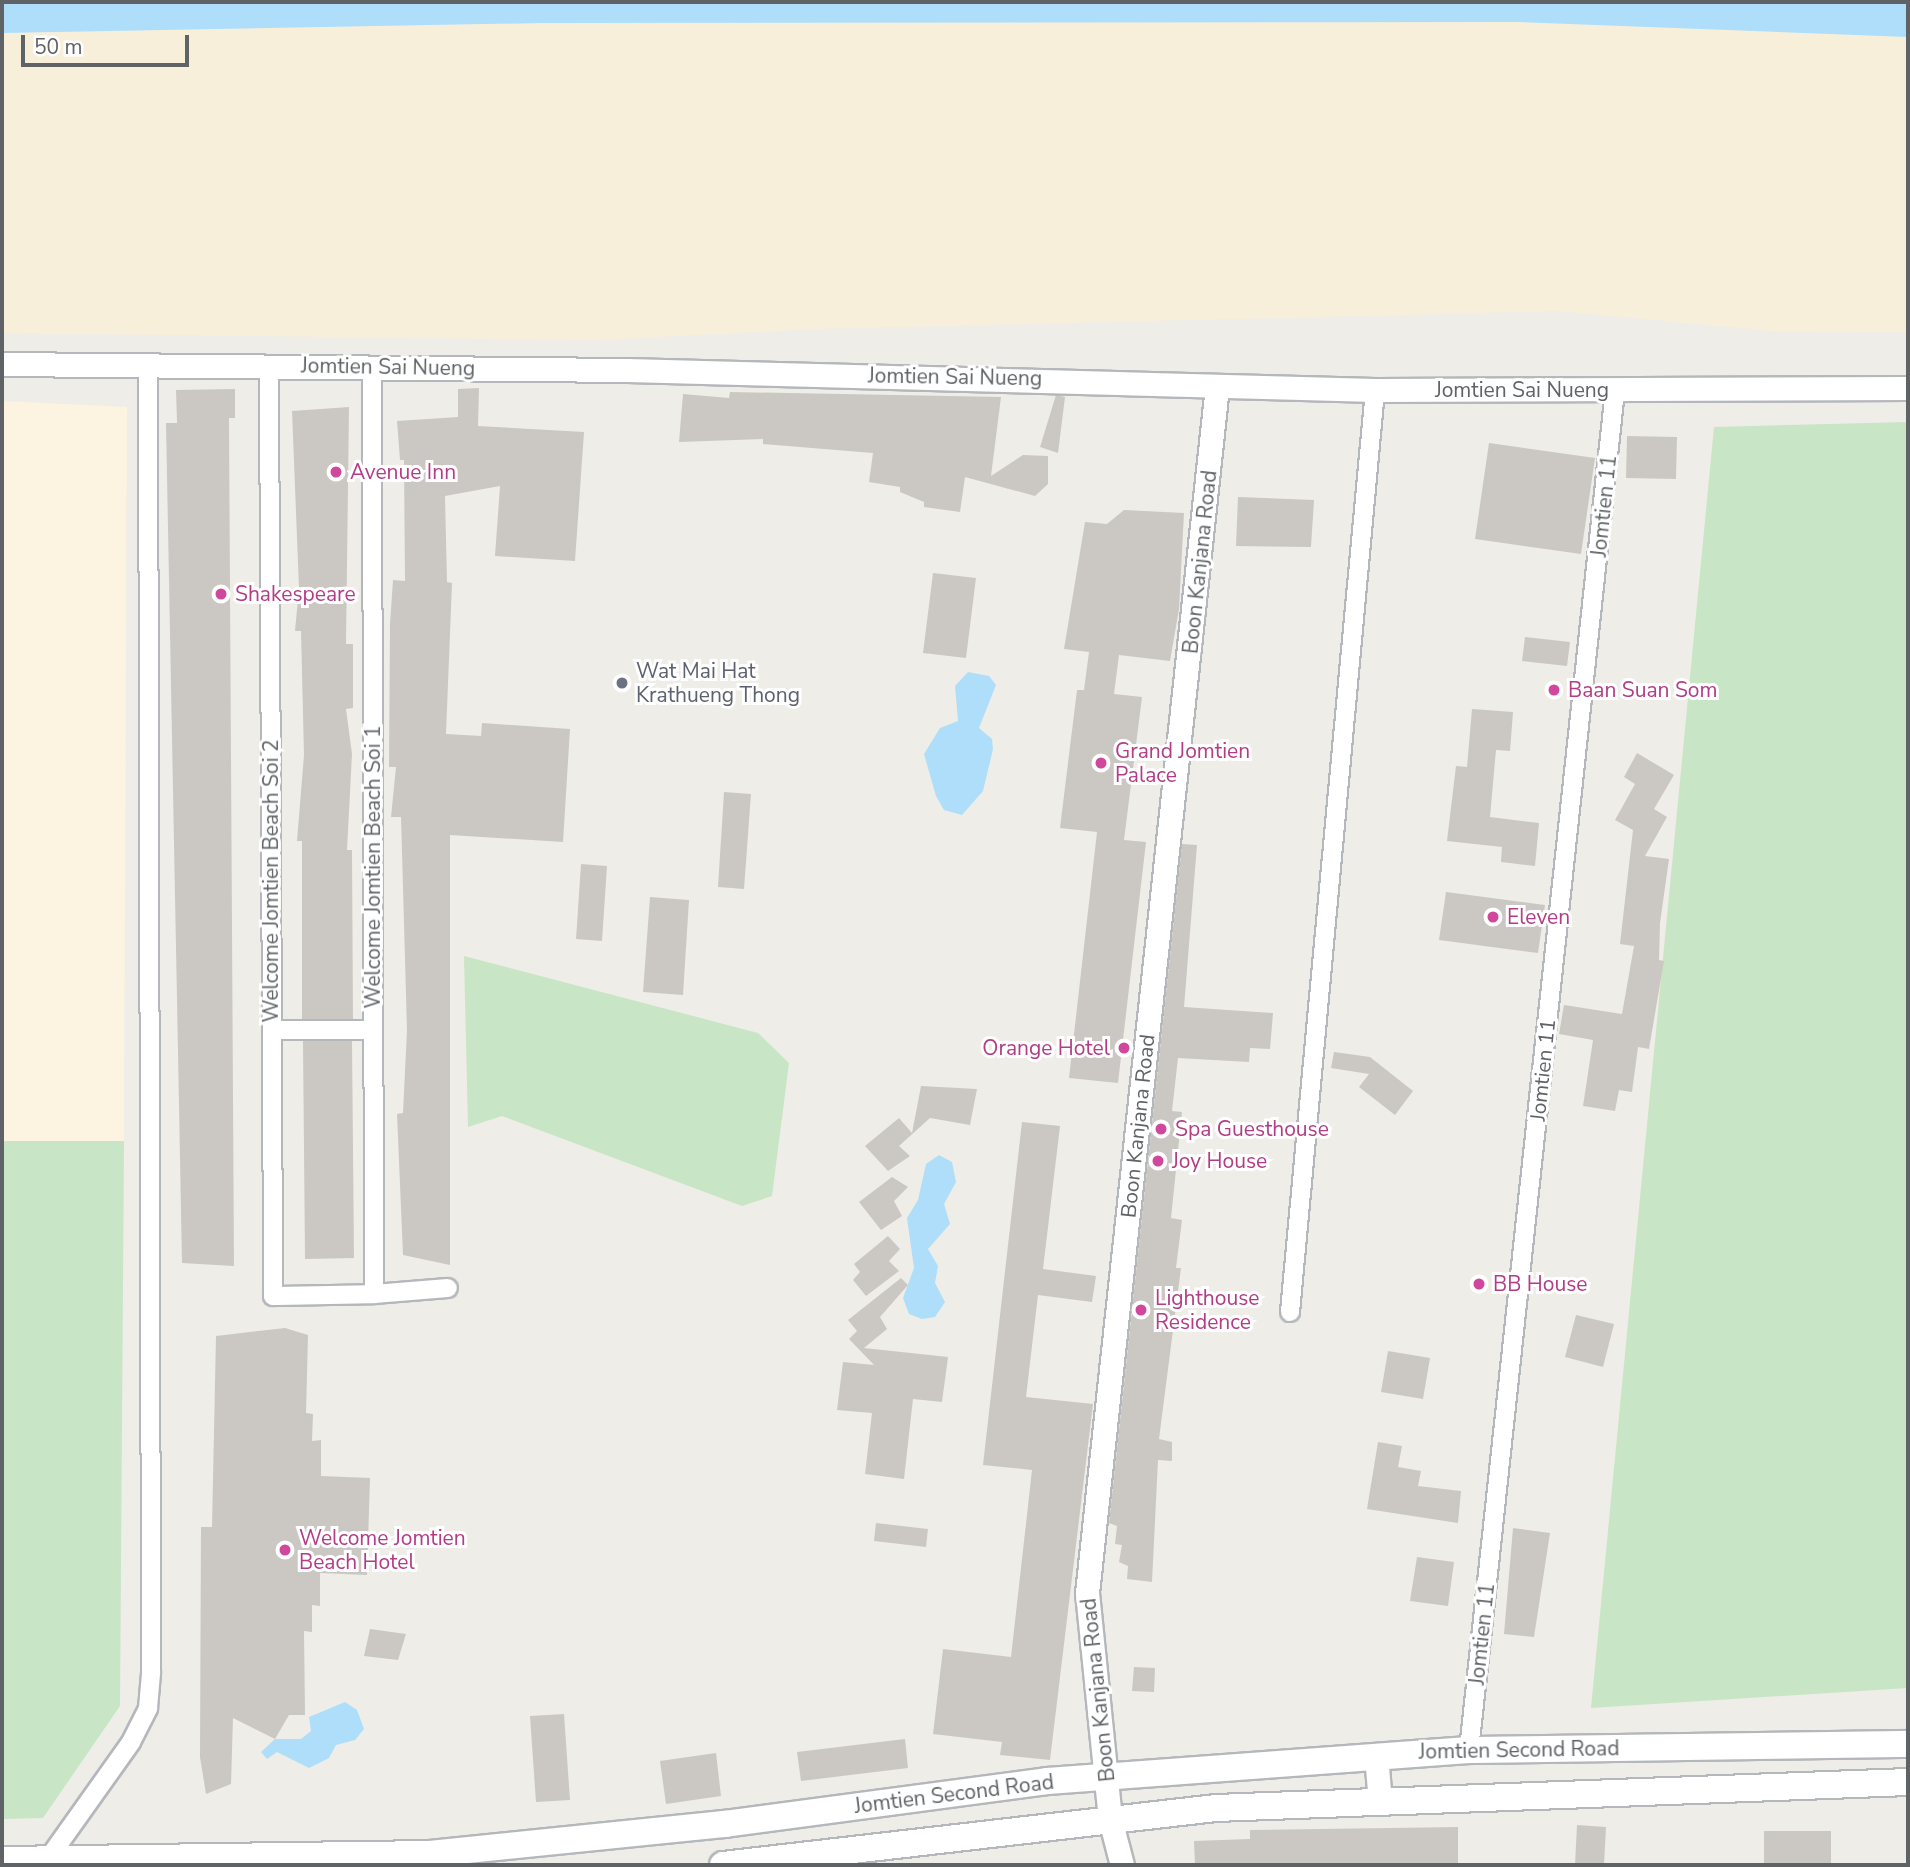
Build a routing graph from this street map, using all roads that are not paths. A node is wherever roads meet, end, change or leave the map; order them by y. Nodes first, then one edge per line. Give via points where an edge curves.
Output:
1 (2, 364) edge
2 (148, 366) junction
3 (269, 366) junction
4 (372, 366) junction
5 (1217, 386) junction
6 (1908, 388) edge
7 (1375, 390) junction
8 (1615, 390) junction
9 (272, 1030) junction
10 (373, 1030) junction
11 (448, 1288) dead end
12 (374, 1294) junction
13 (1290, 1312) dead end
14 (1908, 1744) edge
15 (1469, 1750) junction
16 (1376, 1755) junction
17 (1107, 1776) junction
18 (1908, 1782) edge
19 (1380, 1803) junction
20 (1110, 1819) junction
21 (48, 1859) junction
22 (2, 1860) edge
23 (723, 1865) edge
24 (1122, 1865) edge

1 - 2 street, Jomtien Sai Nueng
2 - 3 street, Jomtien Sai Nueng
2 - 21 street via 151,1671 148,1708 131,1742
3 - 4 street, Jomtien Sai Nueng
3 - 9 street, Welcome Jomtien Beach Soi 2
4 - 5 street, Jomtien Sai Nueng
4 - 10 street, Welcome Jomtien Beach Soi 1
5 - 7 street, Jomtien Sai Nueng
5 - 17 street, Boon Kanjana Road via 1087,1592
6 - 8 street, Jomtien Sai Nueng
7 - 8 street, Jomtien Sai Nueng
7 - 13 street
8 - 15 street, Jomtien 11
9 - 10 street
9 - 12 street, Welcome Jomtien Beach Soi 2 via 273,1296
10 - 12 street, Welcome Jomtien Beach Soi 1
11 - 12 street
14 - 15 main road, Jomtien Second Road
15 - 16 main road, Jomtien Second Road
16 - 17 main road, Jomtien Second Road
16 - 19 street
17 - 20 street, Boon Kanjana Road
17 - 21 main road, Jomtien Second Road via 428,1854
18 - 19 main road, Jomtien Second Road
19 - 20 main road, Jomtien Second Road via 1216,1808
20 - 23 main road, Jomtien Second Road
20 - 24 street, Boon Kanjana Road
21 - 22 main road, Jomtien Second Road

